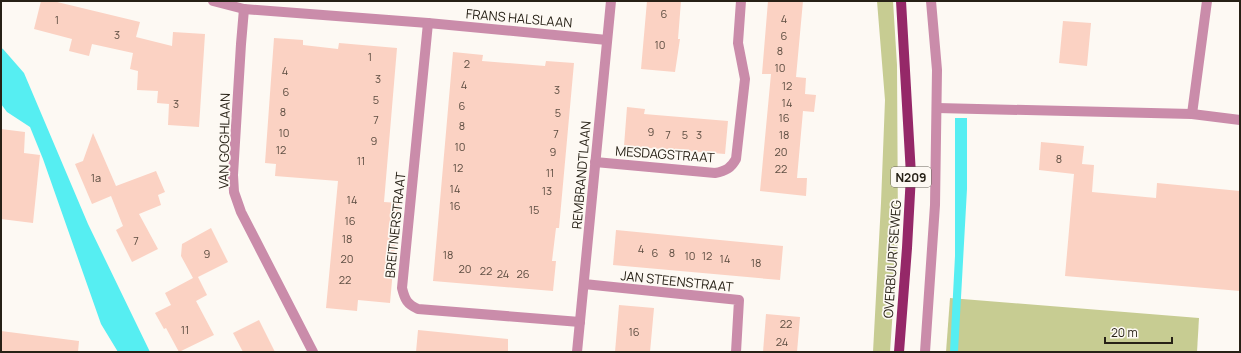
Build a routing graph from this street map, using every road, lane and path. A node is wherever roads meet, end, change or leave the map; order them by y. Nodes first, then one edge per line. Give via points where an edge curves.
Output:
1 (213, 1) edge
2 (611, 1) edge
3 (741, 1) edge
4 (901, 1) edge
5 (931, 1) edge
6 (1206, 1) edge
7 (244, 8) junction
8 (428, 23) junction
9 (607, 40) junction
10 (936, 108) junction
11 (1192, 114) junction
12 (1240, 120) edge
13 (595, 162) junction
14 (584, 284) junction
15 (580, 322) junction
16 (313, 352) edge
17 (577, 352) edge
18 (736, 352) edge
19 (899, 352) edge
20 (925, 352) edge

1 - 7 street, FRANS HALSLAAN
2 - 9 street, REMBRANDTLAAN
3 - 13 street, MESDAGSTRAAT via 738,43 745,79 736,159 732,166 715,173
4 - 19 main road, OVERBUURTSEWEG / N209 via 911,175
5 - 10 street via 937,70
6 - 11 street
7 - 8 street, FRANS HALSLAAN
7 - 16 street, VAN GOGHLAAN via 234,192 241,212
8 - 9 street, FRANS HALSLAAN
8 - 15 street, BREITNERSTRAAT via 402,288 404,297 409,305 418,309
9 - 13 street, REMBRANDTLAAN
10 - 11 street
10 - 20 street via 936,204
11 - 12 street
13 - 14 street, REMBRANDTLAAN
14 - 15 street, REMBRANDTLAAN
14 - 18 street, JAN STEENSTRAAT via 739,300
15 - 17 street, REMBRANDTLAAN

